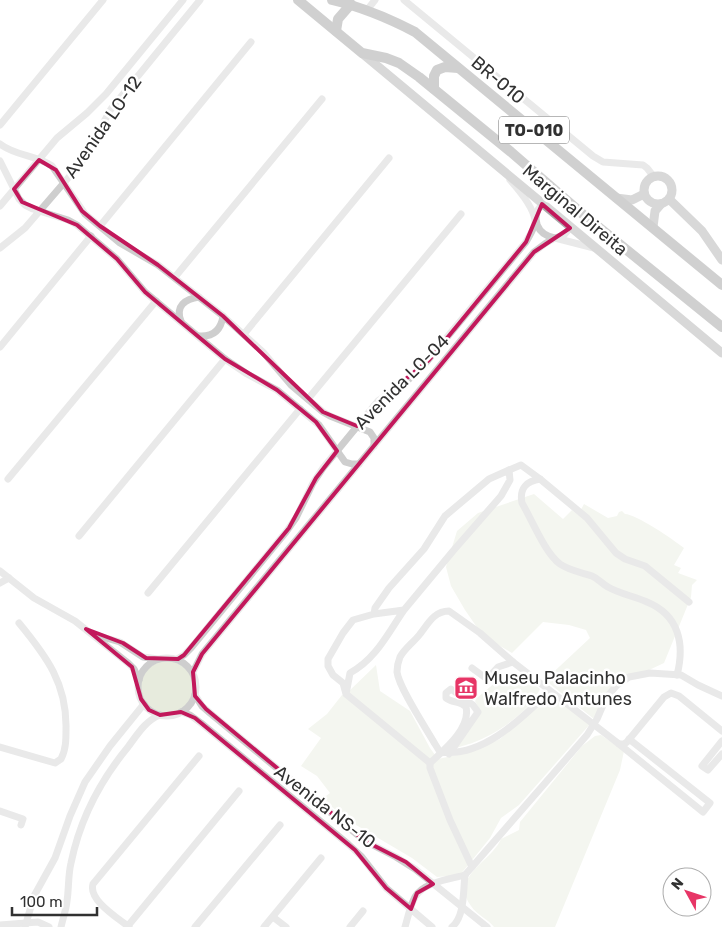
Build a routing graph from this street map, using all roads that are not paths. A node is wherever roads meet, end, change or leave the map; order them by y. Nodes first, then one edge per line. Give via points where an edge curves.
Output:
1 (103, 0) edge
2 (183, 0) edge
3 (200, 0) edge
4 (298, 0) edge
5 (332, 0) edge
6 (374, 0) edge
7 (404, 0) edge
8 (351, 4) junction
9 (367, 10) junction
10 (336, 32) junction
11 (251, 42) dead end
12 (362, 52) junction
13 (459, 68) junction
14 (434, 89) junction
15 (322, 99) dead end
16 (0, 125) edge
17 (0, 144) edge
18 (390, 158) dead end
19 (39, 160) junction
20 (0, 161) edge
21 (495, 164) junction
22 (654, 177) junction
23 (64, 183) junction
24 (14, 189) junction
25 (644, 194) junction
26 (616, 198) junction
27 (665, 202) junction
28 (542, 204) junction
29 (0, 206) edge
30 (40, 211) junction
31 (461, 214) dead end
32 (536, 221) junction
33 (100, 226) junction
34 (653, 227) junction
35 (570, 228) junction
36 (91, 236) junction
37 (555, 238) junction
38 (0, 248) edge
39 (595, 249) junction
40 (722, 260) edge
41 (175, 278) junction
42 (722, 285) edge
43 (199, 297) junction
44 (156, 301) junction
45 (223, 316) junction
46 (180, 321) junction
47 (722, 327) edge
48 (244, 334) junction
49 (199, 336) junction
50 (0, 347) edge
51 (722, 353) edge
52 (225, 359) junction
53 (308, 399) junction
54 (300, 409) junction
55 (357, 426) junction
56 (374, 446) junction
57 (337, 451) junction
58 (359, 464) junction
59 (509, 470) junction
60 (8, 479) dead end
61 (540, 479) junction
62 (79, 536) dead end
63 (0, 571) edge
64 (9, 578) junction
65 (0, 583) edge
66 (148, 593) dead end
67 (689, 602) dead end
68 (404, 610) junction
69 (374, 614) junction
70 (19, 623) dead end
71 (86, 629) junction
72 (158, 659) junction
73 (176, 659) junction
74 (513, 662) junction
75 (472, 668) dead end
76 (193, 672) junction
77 (677, 675) junction
78 (139, 680) junction
79 (550, 691) junction
80 (346, 694) junction
81 (195, 696) junction
82 (722, 696) edge
83 (144, 704) junction
84 (181, 712) junction
85 (160, 715) junction
86 (593, 724) junction
87 (722, 731) edge
88 (629, 739) junction
89 (722, 742) edge
90 (619, 744) junction
91 (0, 747) edge
92 (440, 752) junction
93 (449, 754) junction
94 (722, 754) edge
95 (199, 756) dead end
96 (430, 763) junction
97 (239, 791) dead end
98 (0, 811) edge
99 (21, 825) dead end
100 (280, 825) dead end
101 (321, 858) dead end
102 (472, 867) junction
103 (466, 875) junction
104 (433, 884) junction
105 (461, 908) junction
106 (411, 909) junction
107 (363, 911) dead end
108 (273, 916) junction
109 (0, 925) edge
110 (25, 925) edge
111 (48, 927) edge
112 (61, 927) edge
113 (128, 927) edge
114 (196, 927) edge
115 (264, 927) edge
116 (286, 927) edge
117 (350, 927) edge
118 (405, 927) edge
119 (432, 927) edge
120 (452, 927) edge
121 (487, 927) edge

1 - 16 street
2 - 19 street, Avenida LO-12 via 106,94 57,138
3 - 23 street, Avenida LO-12 via 111,109 86,155
4 - 10 highway, TO-010
5 - 8 highway, BR-010 / TO-010
6 - 9 street
7 - 22 street via 592,156 603,162 643,165
8 - 9 highway, BR-010 / TO-010
8 - 10 highway via 338,19
9 - 13 highway, BR-010 / TO-010 via 415,32
10 - 12 highway, TO-010
11 - 33 street
12 - 14 highway, TO-010 via 399,63
12 - 21 main road, Marginal Direita
13 - 14 highway via 437,70
13 - 26 highway, BR-010 / TO-010
14 - 47 highway, TO-010
15 - 41 street
17 - 19 street
18 - 48 street
19 - 23 street via 52,166
19 - 24 street, Avenida LO-12
20 - 24 street
21 - 28 main road, Marginal Direita
21 - 32 street via 522,194
22 - 25 main road via 645,185
22 - 27 main road via 664,178 670,183 672,190
23 - 30 street, Avenida LO-12
23 - 33 street via 82,210
24 - 29 street, Avenida LO-12
24 - 30 street via 25,205
25 - 26 main road via 632,200
25 - 27 main road via 649,201
26 - 34 highway, BR-010 / TO-010
27 - 34 main road via 655,211
27 - 40 main road via 702,231
28 - 32 street, Avenida LO-04
28 - 35 main road, Marginal Direita
30 - 36 street via 68,220
30 - 38 street, Avenida LO-12 via 20,234
31 - 53 street
32 - 37 street via 543,233
32 - 55 street, Avenida LO-04 via 524,244 429,360 381,398
33 - 41 street via 120,243
34 - 42 highway, BR-010 / TO-010
35 - 37 street, Avenida LO-04
35 - 39 main road, Marginal Direita
36 - 44 street
36 - 50 street
37 - 39 street
37 - 56 street, Avenida LO-04 via 534,252
39 - 51 main road, Marginal Direita
41 - 43 street
43 - 45 street
43 - 46 street via 181,305 178,312
44 - 46 street
44 - 60 street
45 - 48 street
45 - 49 street via 219,328 212,335
46 - 49 street
48 - 53 street
49 - 52 street
52 - 54 street via 277,390
52 - 62 street
53 - 55 street via 327,415
54 - 57 street via 322,428
54 - 66 street
55 - 56 street via 370,432
55 - 57 street, Avenida LO-04
56 - 58 street, Avenida LO-04
57 - 58 street via 345,462
57 - 73 street, Avenida LO-04 via 317,475 289,528 191,648
58 - 76 street, Avenida LO-04 via 202,654
59 - 61 street via 521,465
59 - 68 street via 510,480 501,496
59 - 69 street via 483,484 445,516 424,549 389,588
61 - 67 street via 587,518 616,553 645,566
61 - 77 street via 530,480 521,497 555,559 666,614 678,631 681,645
63 - 64 street
64 - 65 street
64 - 71 street via 34,598
68 - 69 street
68 - 80 street via 377,652 350,673
69 - 80 street via 353,620 328,659 328,666 342,683
70 - 91 street via 47,658 62,692 66,713 65,750 55,763
71 - 72 street via 122,643 143,657
71 - 78 street via 128,663
72 - 73 street
72 - 78 street via 146,667
73 - 76 street
74 - 75 street via 498,667 487,679
74 - 79 street
74 - 92 street via 449,611 434,616 404,652 397,667 399,680
76 - 81 street
77 - 82 street
77 - 86 street via 650,673 629,677 606,698
78 - 83 street via 138,691
79 - 86 street
79 - 93 street via 503,732 482,744
80 - 96 street
81 - 84 street
81 - 104 street, Avenida NS-10 via 210,713 358,836 406,862
83 - 85 street
83 - 110 street via 85,782 56,858 34,896
84 - 85 street
84 - 106 street, Avenida NS-10 via 201,723 348,844 386,888
85 - 112 street via 148,722 120,756 87,811 71,861
86 - 90 street
86 - 102 street via 587,735
87 - 88 street via 680,696 672,694 664,697
88 - 90 street
88 - 90 street via 710,803 703,812
89 - 94 street via 702,766 708,770
92 - 93 street
92 - 93 street via 457,735 467,713 462,703 446,698 451,689 473,704 478,712
92 - 96 street
95 - 113 street via 93,884 94,896
96 - 102 street via 430,772
97 - 113 street
98 - 99 street via 23,819
100 - 114 street
101 - 108 street
102 - 103 street
103 - 104 street
103 - 105 street
104 - 105 street, Avenida NS-10
104 - 106 street via 418,893
105 - 120 street via 459,919
105 - 121 street, Avenida NS-10
106 - 118 street
106 - 119 street, Avenida NS-10
107 - 117 street
108 - 115 street
108 - 116 street
109 - 110 street
110 - 111 street via 38,922

